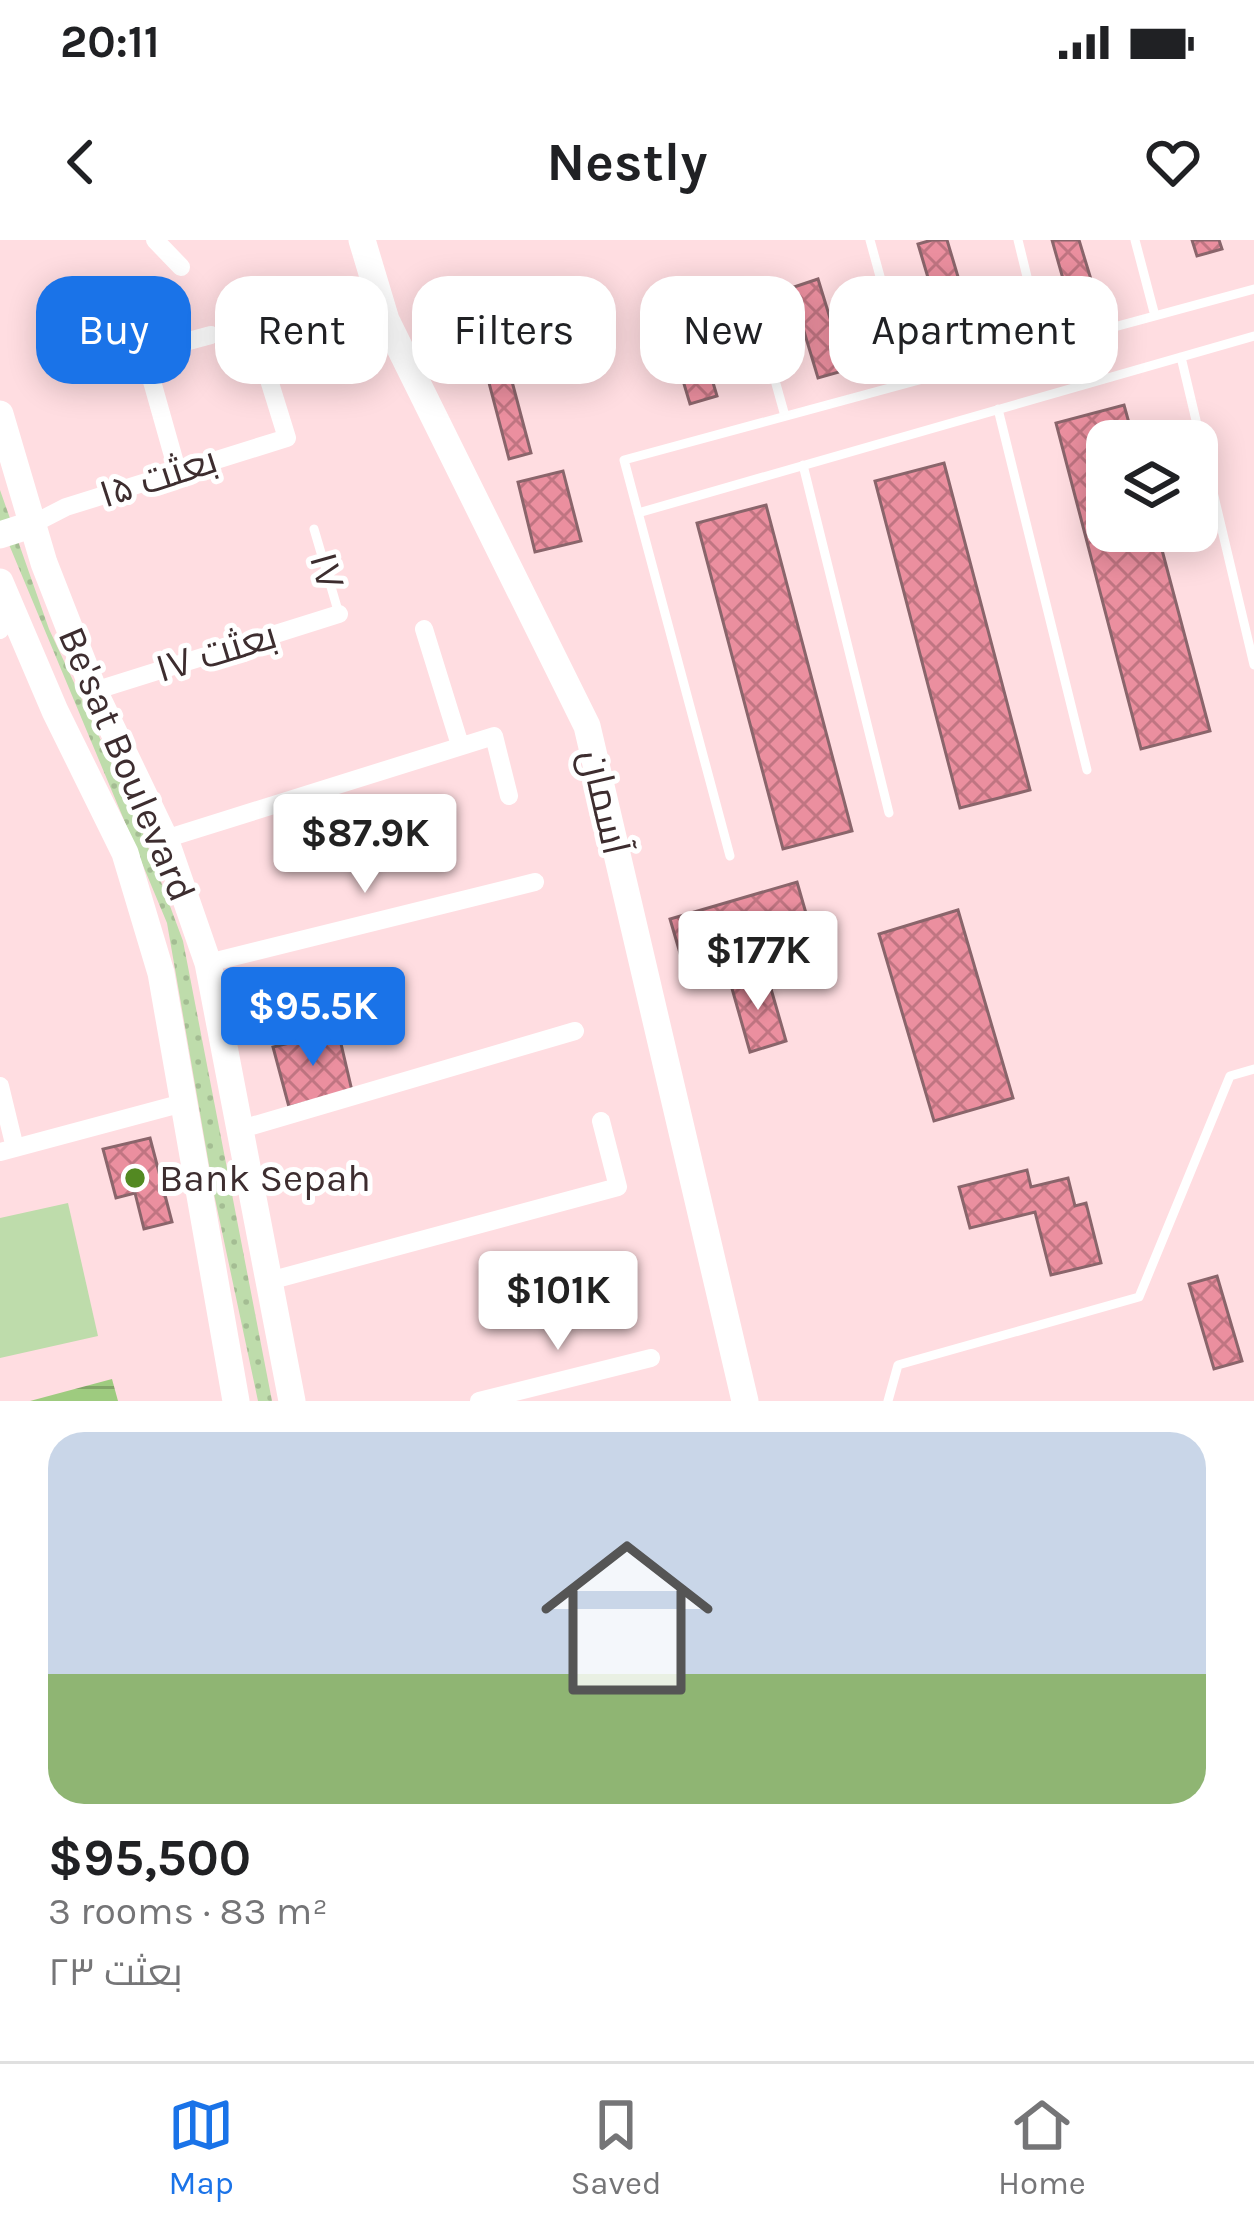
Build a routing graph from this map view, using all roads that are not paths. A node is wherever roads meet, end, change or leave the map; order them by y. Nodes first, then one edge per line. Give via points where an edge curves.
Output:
1 (155, 240) edge
2 (362, 240) edge
3 (870, 240) edge
4 (1018, 240) edge
5 (1135, 240) edge
6 (181, 266) dead end
7 (880, 276) edge
8 (1027, 276) edge
9 (1254, 289) edge
10 (1154, 316) junction
11 (1118, 326) edge
12 (211, 335) dead end
13 (1254, 336) edge
14 (1181, 357) junction
15 (270, 384) edge
16 (776, 384) edge
17 (903, 384) edge
18 (998, 410) junction
19 (0, 414) edge
20 (785, 416) junction
21 (803, 465) junction
22 (177, 470) junction
23 (638, 513) junction
24 (32, 525) junction
25 (314, 529) dead end
26 (0, 535) edge
27 (0, 582) edge
28 (339, 614) joint
29 (6, 620) edge
30 (424, 629) dead end
31 (1254, 665) edge
32 (94, 691) junction
33 (460, 745) junction
34 (1087, 770) dead end
35 (509, 796) dead end
36 (889, 813) dead end
37 (165, 839) junction
38 (730, 856) dead end
39 (535, 881) dead end
40 (208, 963) junction
41 (575, 1031) dead end
42 (1254, 1069) edge
43 (0, 1086) edge
44 (183, 1102) junction
45 (601, 1121) dead end
46 (238, 1130) junction
47 (8, 1150) edge
48 (269, 1281) junction
49 (651, 1358) dead end
50 (236, 1401) edge
51 (292, 1401) edge
52 (478, 1401) edge
53 (745, 1401) edge
54 (888, 1401) edge

1 - 6 street
2 - 53 main road, آسمان via 386,320 587,726
3 - 7 lane
4 - 8 lane
5 - 10 lane
9 - 10 lane
10 - 11 lane
12 - 22 street via 144,353
13 - 14 lane
14 - 18 lane
14 - 31 lane
15 - 22 street, بعثت ۱۵ via 287,437
16 - 20 lane
17 - 20 lane
18 - 21 lane
18 - 34 lane
19 - 24 main road, Be'sat Boulevard
20 - 23 lane via 624,460
21 - 23 lane
21 - 36 lane
22 - 24 street, بعثت ۱۵
23 - 38 lane
24 - 26 main road
24 - 32 main road, Be'sat Boulevard
25 - 28 lane, ۱۷
27 - 29 main road, Be'sat Boulevard
28 - 32 street, بعثت ۱۷
29 - 44 main road, Be'sat Boulevard via 125,854 160,973
30 - 33 street
32 - 37 main road, Be'sat Boulevard
33 - 35 street via 494,736
33 - 37 street
37 - 40 main road, Be'sat Boulevard
39 - 40 street
40 - 46 main road, Be'sat Boulevard
41 - 46 street
42 - 54 lane via 1230,1076 1139,1297 898,1366
43 - 47 street
44 - 47 street
44 - 50 main road, Be'sat Boulevard
45 - 48 street via 618,1187
46 - 48 main road, Be'sat Boulevard
48 - 51 main road, Be'sat Boulevard
49 - 52 street

